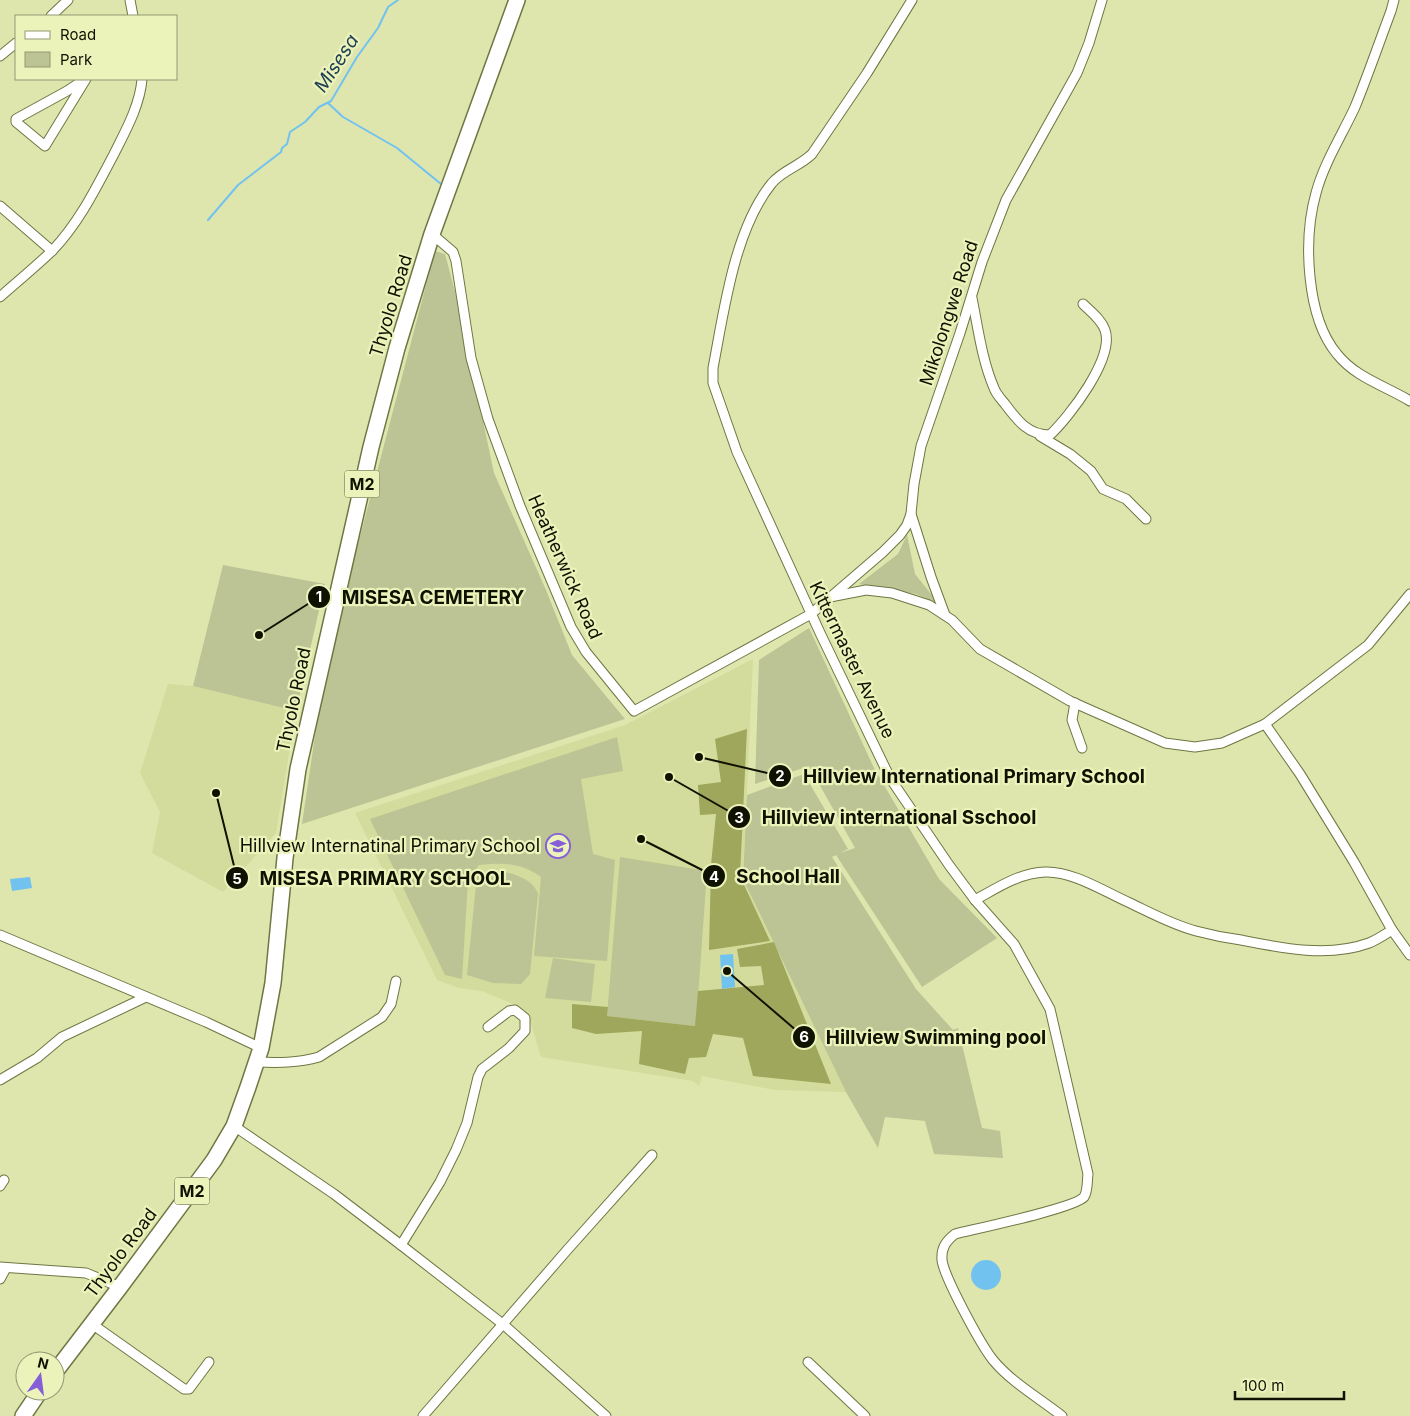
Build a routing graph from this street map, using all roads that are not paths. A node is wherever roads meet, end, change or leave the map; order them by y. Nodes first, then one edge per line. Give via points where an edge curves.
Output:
1 (68, 0) edge
2 (130, 0) edge
3 (517, 0) edge
4 (912, 0) edge
5 (1102, 0) edge
6 (1394, 0) edge
7 (52, 15) edge
8 (133, 15) edge
9 (15, 44) edge
10 (0, 56) edge
11 (84, 80) edge
12 (85, 80) edge
13 (142, 80) edge
14 (0, 206) edge
15 (432, 234) junction
16 (52, 250) junction
17 (971, 296) junction
18 (0, 297) edge
19 (1083, 304) dead end
20 (1410, 401) edge
21 (1037, 434) junction
22 (911, 514) junction
23 (1146, 519) dead end
24 (1410, 594) edge
25 (829, 597) junction
26 (811, 614) junction
27 (945, 615) junction
28 (1075, 703) junction
29 (1265, 724) junction
30 (1082, 748) dead end
31 (975, 900) junction
32 (1392, 930) junction
33 (0, 935) edge
34 (1410, 955) edge
35 (396, 981) dead end
36 (146, 997) junction
37 (488, 1027) dead end
38 (259, 1056) junction
39 (0, 1080) edge
40 (234, 1126) junction
41 (652, 1155) dead end
42 (401, 1244) junction
43 (3, 1267) edge
44 (0, 1279) edge
45 (120, 1287) junction
46 (92, 1324) junction
47 (504, 1324) junction
48 (65, 1359) edge
49 (209, 1362) dead end
50 (808, 1362) dead end
51 (34, 1401) edge
52 (28, 1412) edge
53 (423, 1416) edge
54 (606, 1416) edge
55 (865, 1416) edge
56 (1062, 1416) edge

1 - 7 street
2 - 8 street
3 - 15 highway, Thyolo Road / M2
4 - 26 street, Kittermaster Avenue via 812,154 777,178 750,217 730,280 713,368 713,383 737,452
5 - 17 street, Mikolongwe Road via 1077,73 1006,200
6 - 20 street via 1355,106 1316,193 1311,216 1309,278 1321,324 1338,356 1377,385
9 - 10 street
11 - 12 street via 16,119 16,122 46,146
13 - 16 street via 133,114 95,190 74,224
14 - 16 street
15 - 26 street, Heatherwick Road via 453,252 474,366 488,419 520,506 571,627 586,652 634,712
15 - 38 highway, Thyolo Road / M2 via 372,439 305,734 285,858 273,983
16 - 18 street
17 - 21 street via 995,391 1019,423
17 - 22 street, Mikolongwe Road via 921,446
19 - 21 street via 1099,319 1105,330 1104,355 1096,376 1062,424 1050,436
21 - 23 street via 1070,454 1091,471 1103,489 1126,499
22 - 25 street, Mikolongwe Road via 900,535
22 - 27 street
24 - 29 street via 1368,645
25 - 26 street, Mikolongwe Road
25 - 27 street via 866,590 892,593 928,605
26 - 31 street, Kittermaster Avenue via 890,778
27 - 28 street via 980,649
28 - 29 street via 1165,743 1195,747 1222,743
28 - 30 street via 1072,720
29 - 32 street via 1300,774
31 - 32 street via 1013,879 1047,872 1063,874 1092,885 1196,931 1280,947 1345,949 1370,943
31 - 56 street, Kittermaster Avenue via 1014,944 1050,1008 1088,1174 1086,1194 1080,1200 1057,1209 955,1234 945,1243 942,1261 955,1294 993,1360
32 - 34 street
33 - 36 street
35 - 38 street via 391,1004 382,1017 319,1057 283,1063
36 - 38 street via 206,1022
36 - 39 street via 62,1037 37,1058
37 - 42 street via 509,1011 515,1010 525,1018 525,1031 482,1068 456,1150
38 - 40 highway, Thyolo Road / M2
40 - 42 street
40 - 45 highway, Thyolo Road / M2 via 214,1160
41 - 47 street
42 - 47 street
43 - 44 street
43 - 45 street via 86,1273
45 - 46 highway, Thyolo Road / M2
46 - 48 highway, Thyolo Road / M2
46 - 49 street via 184,1389 189,1389
47 - 53 street
47 - 54 street
50 - 55 street
51 - 52 highway

